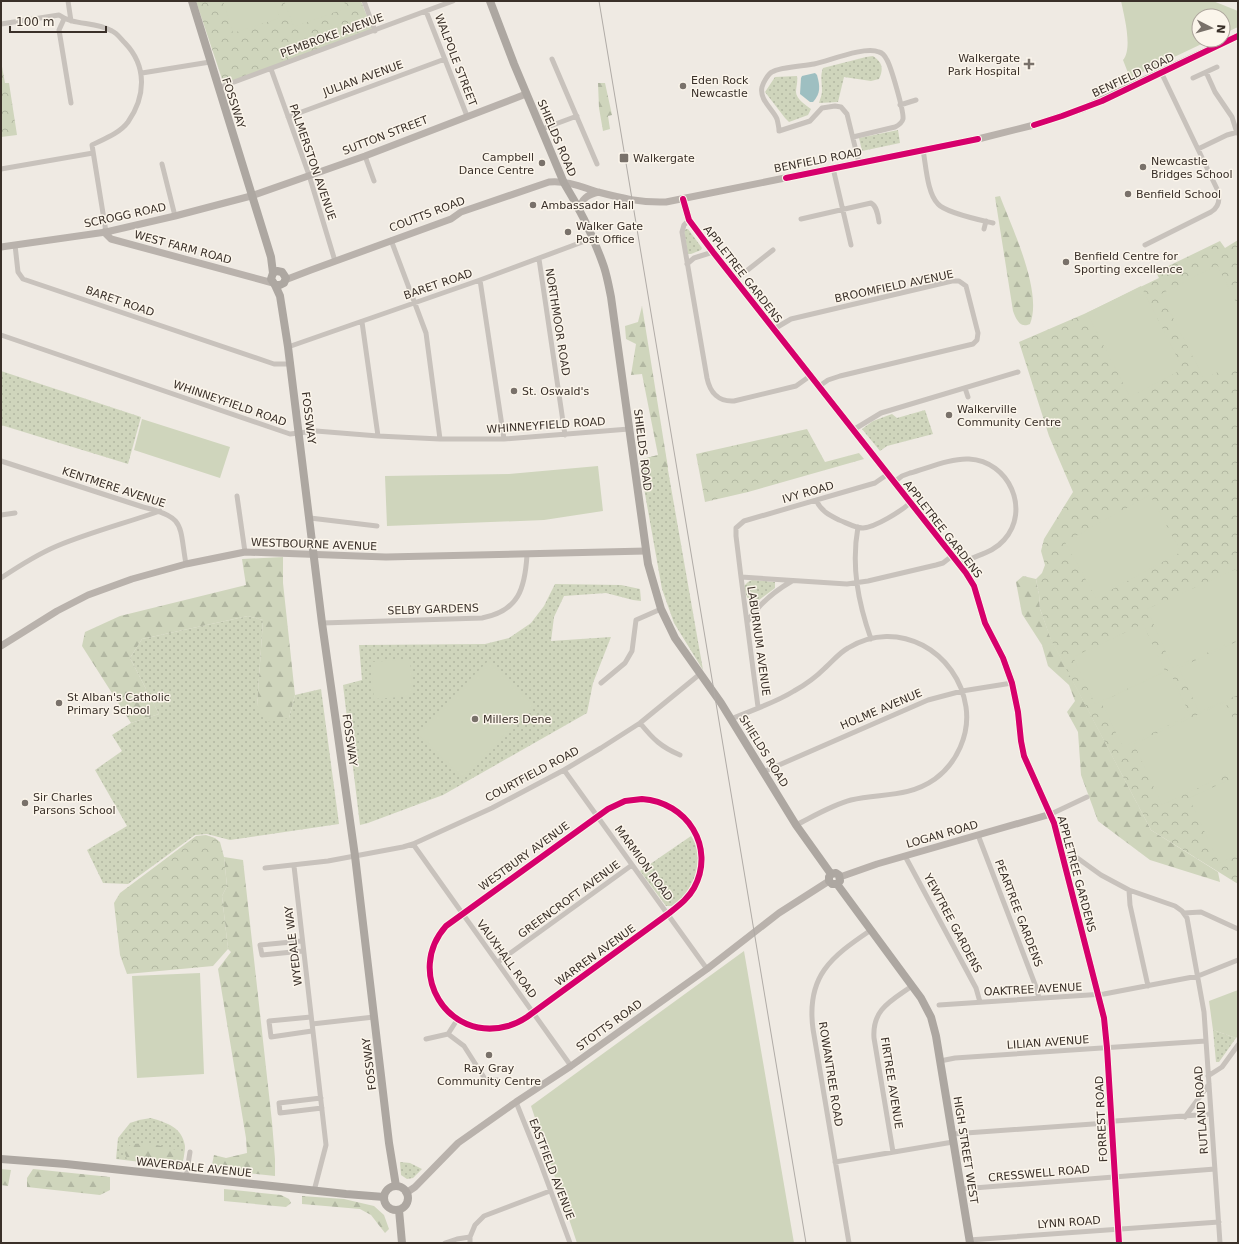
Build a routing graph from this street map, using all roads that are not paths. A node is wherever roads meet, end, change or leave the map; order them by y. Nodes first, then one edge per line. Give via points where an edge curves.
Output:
1 (68, 1) edge
2 (192, 1) edge
3 (364, 1) edge
4 (453, 1) edge
5 (490, 1) edge
6 (426, 11) junction
7 (64, 19) junction
8 (71, 21) junction
9 (1, 24) edge
10 (375, 30) junction
11 (1238, 36) edge
12 (445, 58) junction
13 (552, 59) dead end
14 (210, 62) junction
15 (1217, 67) dead end
16 (271, 69) junction
17 (1162, 72) junction
18 (1206, 72) junction
19 (142, 73) junction
20 (1193, 78) dead end
21 (218, 88) junction
22 (526, 94) junction
23 (916, 100) dead end
24 (71, 103) dead end
25 (900, 104) junction
26 (467, 116) junction
27 (577, 116) junction
28 (288, 117) junction
29 (542, 129) junction
30 (1237, 132) edge
31 (853, 137) junction
32 (1198, 149) junction
33 (923, 150) junction
34 (92, 153) junction
35 (365, 156) junction
36 (859, 163) junction
37 (162, 164) dead end
38 (597, 164) dead end
39 (833, 168) junction
40 (1, 169) edge
41 (309, 175) junction
42 (374, 181) dead end
43 (566, 183) junction
44 (600, 192) junction
45 (251, 196) junction
46 (683, 199) junction
47 (843, 209) junction
48 (579, 210) junction
49 (175, 216) junction
50 (801, 219) dead end
51 (689, 220) junction
52 (986, 221) junction
53 (879, 222) dead end
54 (993, 223) dead end
55 (984, 229) dead end
56 (105, 232) junction
57 (593, 238) junction
58 (390, 240) junction
59 (15, 245) junction
60 (851, 245) dead end
61 (1145, 245) dead end
62 (1, 247) edge
63 (773, 250) dead end
64 (713, 252) junction
65 (539, 259) junction
66 (335, 261) junction
67 (687, 264) junction
68 (280, 276) junction
69 (258, 278) junction
70 (480, 280) junction
71 (735, 280) junction
72 (274, 284) junction
73 (280, 296) junction
74 (414, 303) junction
75 (362, 322) junction
76 (774, 330) junction
77 (1, 335) edge
78 (288, 347) junction
79 (290, 364) junction
80 (1018, 372) dead end
81 (810, 376) junction
82 (818, 387) junction
83 (966, 388) junction
84 (968, 397) dead end
85 (629, 430) junction
86 (853, 430) junction
87 (300, 433) junction
88 (565, 435) junction
89 (378, 436) junction
90 (440, 439) junction
91 (504, 439) junction
92 (1, 461) edge
93 (888, 474) junction
94 (894, 482) junction
95 (237, 496) dead end
96 (816, 500) junction
97 (910, 503) junction
98 (160, 511) junction
99 (15, 513) dead end
100 (1, 515) edge
101 (310, 518) junction
102 (376, 526) dead end
103 (858, 527) junction
104 (735, 531) joint
105 (646, 551) junction
106 (245, 552) junction
107 (314, 554) junction
108 (526, 554) junction
109 (952, 556) junction
110 (186, 564) junction
111 (959, 565) junction
112 (741, 577) junction
113 (1, 578) edge
114 (792, 580) junction
115 (856, 583) junction
116 (661, 609) junction
117 (747, 622) junction
118 (322, 623) junction
119 (870, 639) junction
120 (1, 646) edge
121 (700, 674) junction
122 (601, 683) dead end
123 (1012, 683) junction
124 (962, 691) junction
125 (758, 707) junction
126 (731, 719) junction
127 (640, 723) junction
128 (680, 755) dead end
129 (564, 770) junction
130 (763, 772) junction
131 (1087, 797) dead end
132 (1051, 814) junction
133 (598, 816) junction
134 (796, 824) junction
135 (978, 835) junction
136 (413, 844) junction
137 (355, 856) junction
138 (905, 856) junction
139 (1063, 858) junction
140 (632, 865) junction
141 (294, 866) junction
142 (265, 868) dead end
143 (834, 879) junction
144 (1129, 890) junction
145 (462, 913) junction
146 (1184, 913) junction
147 (668, 914) junction
148 (1238, 929) edge
149 (870, 930) junction
150 (302, 941) junction
151 (303, 950) junction
152 (1238, 960) edge
153 (498, 962) junction
154 (707, 969) junction
155 (1198, 976) junction
156 (912, 986) junction
157 (1148, 986) junction
158 (1098, 995) junction
159 (1039, 998) junction
160 (980, 1002) junction
161 (939, 1005) dead end
162 (533, 1012) junction
163 (311, 1017) junction
164 (374, 1017) junction
165 (457, 1020) junction
166 (312, 1024) junction
167 (312, 1031) junction
168 (448, 1034) junction
169 (426, 1039) dead end
170 (1206, 1040) junction
171 (1238, 1045) edge
172 (1107, 1048) junction
173 (940, 1061) junction
174 (571, 1066) junction
175 (1208, 1076) junction
176 (498, 1080) dead end
177 (1209, 1084) junction
178 (321, 1098) junction
179 (516, 1102) junction
180 (322, 1108) junction
181 (1211, 1114) junction
182 (1185, 1117) junction
183 (1111, 1122) junction
184 (953, 1138) junction
185 (190, 1152) dead end
186 (893, 1152) junction
187 (1, 1159) edge
188 (835, 1162) junction
189 (1215, 1169) junction
190 (186, 1177) junction
191 (1115, 1177) junction
192 (396, 1186) junction
193 (961, 1189) junction
194 (314, 1191) junction
195 (550, 1191) junction
196 (406, 1193) junction
197 (384, 1197) junction
198 (399, 1210) junction
199 (1218, 1222) junction
200 (1118, 1229) junction
201 (470, 1240) edge
202 (970, 1241) edge
203 (402, 1243) edge
204 (445, 1243) edge
205 (570, 1243) edge
206 (849, 1243) edge
207 (1119, 1243) edge
208 (1220, 1243) edge

1 - 8 street
2 - 14 main road, FOSSWAY
3 - 10 street
4 - 6 street, PEMBROKE AVENUE
5 - 22 main road, SHIELDS ROAD
6 - 10 street, PEMBROKE AVENUE
6 - 12 street, WALPOLE STREET
7 - 8 street
7 - 9 street via 59,14
7 - 24 street via 59,30
8 - 19 street via 91,23 113,31 129,47
10 - 16 street, PEMBROKE AVENUE
11 - 17 street, BENFIELD ROAD
12 - 26 street, WALPOLE STREET
12 - 28 street, JULIAN AVENUE
13 - 27 street
14 - 19 street
14 - 21 main road, FOSSWAY
15 - 18 street
16 - 21 street, PEMBROKE AVENUE
16 - 28 street, PALMERSTON AVENUE
17 - 32 street
17 - 33 street, BENFIELD ROAD via 1102,101 1049,121
18 - 20 street
18 - 30 street via 1217,96 1232,117
19 - 34 street via 140,95 128,123 92,145
21 - 45 main road, FOSSWAY
22 - 26 street, SUTTON STREET
22 - 29 main road, SHIELDS ROAD
23 - 25 street
25 - 31 street via 903,118 898,126
25 - 31 street via 888,62 883,54 876,51 853,53 813,64 777,70 768,75 762,94 777,119 779,131 810,121 822,108 838,106 846,111
26 - 35 street, SUTTON STREET
27 - 29 street
27 - 38 street
28 - 41 street, PALMERSTON AVENUE
29 - 43 main road, SHIELDS ROAD
30 - 32 street
31 - 36 street
32 - 61 street via 1219,194 1217,206 1211,212
33 - 36 street, BENFIELD ROAD
33 - 52 street via 932,194 938,204 950,211
34 - 40 street
34 - 56 street
35 - 41 street, SUTTON STREET
35 - 42 street
36 - 39 street, BENFIELD ROAD
37 - 49 street
39 - 46 street, BENFIELD ROAD
39 - 47 street
41 - 45 street, SUTTON STREET
41 - 66 street, PALMERSTON AVENUE
43 - 44 street, BENFIELD ROAD
43 - 48 main road, SHIELDS ROAD
43 - 58 street, COUTTS ROAD via 549,182
44 - 46 street, BENFIELD ROAD via 641,202
44 - 48 street via 584,198
45 - 49 street, SCROGG ROAD
45 - 68 main road, FOSSWAY
46 - 51 street, APPLETREE GARDENS
47 - 50 street
47 - 53 street via 873,204
47 - 60 street
48 - 57 main road, SHIELDS ROAD
49 - 56 street, SCROGG ROAD
51 - 64 street, APPLETREE GARDENS
51 - 67 street via 682,230
52 - 54 street
52 - 55 street
56 - 59 street, SCROGG ROAD
56 - 69 street, WEST FARM ROAD via 111,239
57 - 65 street, BARET ROAD
57 - 85 main road, SHIELDS ROAD via 611,297
58 - 66 street, COUTTS ROAD
58 - 74 street
59 - 62 street, SCROGG ROAD
59 - 79 street, BARET ROAD via 18,272 22,278 274,364
63 - 71 street
64 - 67 street via 694,258
64 - 71 street, APPLETREE GARDENS
65 - 70 street, BARET ROAD
65 - 88 street, NORTHMOOR ROAD
66 - 68 street, COUTTS ROAD via 296,276
67 - 81 street via 708,383 716,396 734,401 796,386
68 - 69 street, WEST FARM ROAD
68 - 72 main road via 280,285
68 - 73 main road, FOSSWAY
69 - 72 street, WEST FARM ROAD
70 - 74 street, BARET ROAD
70 - 91 street
71 - 76 street, APPLETREE GARDENS
72 - 73 main road, FOSSWAY
73 - 78 main road, FOSSWAY
74 - 75 street, BARET ROAD
74 - 90 street via 426,333
75 - 78 street, BARET ROAD
75 - 89 street
76 - 81 street, APPLETREE GARDENS
76 - 82 street, BROOMFIELD AVENUE via 791,319 954,281 966,286 978,333 973,344 840,376
77 - 87 street, WHINNEYFIELD ROAD via 290,434
78 - 79 main road, FOSSWAY
79 - 87 main road, FOSSWAY
80 - 83 street
81 - 82 street, APPLETREE GARDENS
82 - 86 street, APPLETREE GARDENS
83 - 84 street
83 - 86 street via 881,413
85 - 88 street, WHINNEYFIELD ROAD
85 - 105 main road, SHIELDS ROAD
86 - 93 street, APPLETREE GARDENS
87 - 89 street, WHINNEYFIELD ROAD via 316,431
87 - 101 main road, FOSSWAY
88 - 91 street, WHINNEYFIELD ROAD
89 - 90 street, WHINNEYFIELD ROAD
90 - 91 street, WHINNEYFIELD ROAD
92 - 98 street, KENTMERE AVENUE
93 - 94 street, APPLETREE GARDENS
93 - 96 street, IVY ROAD via 875,484
94 - 97 street, APPLETREE GARDENS
94 - 111 street via 910,473 964,459 989,464 1004,476 1011,486 1016,503 1012,529 995,549
95 - 106 street
96 - 103 street via 830,515
96 - 104 street, IVY ROAD via 744,521
97 - 103 street via 872,526
97 - 109 street, APPLETREE GARDENS
98 - 110 street, KENTMERE AVENUE via 175,520 180,527
98 - 113 street via 57,546
99 - 100 street
101 - 102 street
101 - 107 main road, FOSSWAY
103 - 115 street
104 - 112 street, LABURNUM AVENUE
105 - 108 street, WESTBOURNE AVENUE
105 - 116 main road, SHIELDS ROAD via 650,576
106 - 107 street, WESTBOURNE AVENUE
106 - 110 street, WESTBOURNE AVENUE
107 - 108 street, WESTBOURNE AVENUE via 386,557
107 - 118 main road, FOSSWAY
108 - 118 street, SELBY GARDENS via 524,584 518,598 494,616
109 - 111 street, APPLETREE GARDENS
109 - 115 street via 936,565
110 - 120 street, WESTBOURNE AVENUE via 132,579 83,597
111 - 123 street, APPLETREE GARDENS via 974,586 987,627
112 - 114 street
112 - 117 street, LABURNUM AVENUE
114 - 115 street
114 - 117 street via 766,598
115 - 119 street
116 - 121 main road, SHIELDS ROAD via 675,638
116 - 122 street via 636,620 632,652 625,663
117 - 125 street, LABURNUM AVENUE
118 - 137 main road, FOSSWAY
119 - 124 street via 900,638 927,648 948,665
119 - 125 street via 845,650 794,692
121 - 126 main road, SHIELDS ROAD
121 - 127 street, COURTFIELD ROAD
123 - 124 street, HOLME AVENUE
123 - 132 street, APPLETREE GARDENS via 1024,756
124 - 130 street, HOLME AVENUE via 918,703
124 - 134 street via 967,713 964,737 955,758 944,772 927,784 906,792 843,802
125 - 126 street
126 - 130 main road, SHIELDS ROAD
127 - 128 street via 655,741
127 - 129 street, COURTFIELD ROAD
129 - 133 street, MARMION ROAD
129 - 136 street, COURTFIELD ROAD via 492,808
130 - 134 main road, SHIELDS ROAD
131 - 132 street
132 - 135 street, LOGAN ROAD
132 - 139 street, APPLETREE GARDENS
133 - 140 street, MARMION ROAD
133 - 145 street, WESTBURY AVENUE
133 - 147 street, WESTBURY AVENUE via 625,801 650,800 667,804 682,815 692,827 701,855 698,879 686,899
134 - 143 main road, SHIELDS ROAD
135 - 138 street, LOGAN ROAD
135 - 159 street, PEARTREE GARDENS
136 - 137 street, COURTFIELD ROAD
136 - 145 street, VAUXHALL ROAD
137 - 141 street
137 - 164 main road, FOSSWAY
138 - 143 street, LOGAN ROAD
138 - 160 street, YEWTREE GARDENS via 976,988
139 - 144 street via 1076,857 1101,875
139 - 158 street, APPLETREE GARDENS
140 - 147 street, MARMION ROAD
140 - 153 street, GREENCROFT AVENUE
141 - 142 street
141 - 150 street, WYEDALE WAY
143 - 149 main road, SHIELDS ROAD
143 - 154 street, STOTTS ROAD via 779,914
144 - 146 street via 1179,908
144 - 157 street
145 - 153 street, VAUXHALL ROAD
145 - 165 street, WESTBURY AVENUE via 440,932 431,952 430,965 436,996
146 - 148 street via 1201,912
146 - 155 street, RUTLAND ROAD via 1188,921
147 - 154 street, MARMION ROAD
147 - 162 street, WARREN AVENUE
149 - 156 main road, SHIELDS ROAD
149 - 188 street, ROWANTREE ROAD via 829,962 813,995 812,1023
150 - 151 street, WYEDALE WAY
150 - 151 street via 260,945 262,955
151 - 163 street, WYEDALE WAY
152 - 155 street, OAKTREE AVENUE
153 - 162 street, VAUXHALL ROAD
154 - 174 street, STOTTS ROAD
155 - 157 street, OAKTREE AVENUE
155 - 170 street, RUTLAND ROAD
156 - 173 main road, SHIELDS ROAD via 931,1017
156 - 186 street, FIRTREE AVENUE via 883,1008 874,1026
157 - 158 street, OAKTREE AVENUE
158 - 159 street, OAKTREE AVENUE
158 - 172 street, FORREST ROAD via 1105,1023
159 - 160 street, OAKTREE AVENUE
160 - 161 street, OAKTREE AVENUE
162 - 165 street, WARREN AVENUE via 517,1023 501,1028 476,1027
162 - 174 street, VAUXHALL ROAD
163 - 166 street, WYEDALE WAY
163 - 167 street via 269,1021 271,1037
164 - 166 street
164 - 192 main road, FOSSWAY
165 - 168 street
166 - 167 street, WYEDALE WAY
167 - 178 street, WYEDALE WAY
168 - 169 street
168 - 176 street via 464,1046 485,1079
170 - 172 street, LILIAN AVENUE
170 - 175 street, RUTLAND ROAD
171 - 175 street via 1222,1067
172 - 173 street, LILIAN AVENUE
172 - 183 street, FORREST ROAD
173 - 184 main road, HIGH STREET WEST
174 - 179 street, STOTTS ROAD
175 - 177 street, RUTLAND ROAD
177 - 181 street, RUTLAND ROAD
177 - 182 street
178 - 180 street, WYEDALE WAY
178 - 180 street via 279,1103 280,1113
179 - 195 street, EASTFIELD AVENUE
179 - 196 street, STOTTS ROAD via 458,1143
180 - 194 street, WYEDALE WAY via 326,1145
181 - 182 street
181 - 189 street, RUTLAND ROAD
182 - 183 street
183 - 184 street
183 - 191 street, FORREST ROAD
184 - 186 street
184 - 193 main road, HIGH STREET WEST
185 - 190 street
186 - 188 street
187 - 190 main road, WAVERDALE AVENUE
188 - 206 street, ROWANTREE ROAD
189 - 191 street, CRESSWELL ROAD
189 - 199 street, RUTLAND ROAD
190 - 194 main road, WAVERDALE AVENUE
191 - 193 street, CRESSWELL ROAD
191 - 200 street, FORREST ROAD
192 - 196 main road
192 - 197 main road via 389,1188
193 - 202 main road, HIGH STREET WEST
194 - 197 main road, WAVERDALE AVENUE
195 - 201 street via 484,1216 475,1225
195 - 205 street, EASTFIELD AVENUE
196 - 198 main road via 407,1203
197 - 198 main road via 388,1207
198 - 203 main road
199 - 200 street, LYNN ROAD
199 - 208 street, RUTLAND ROAD
200 - 202 street, LYNN ROAD
200 - 207 street, FORREST ROAD
201 - 204 street via 457,1238

